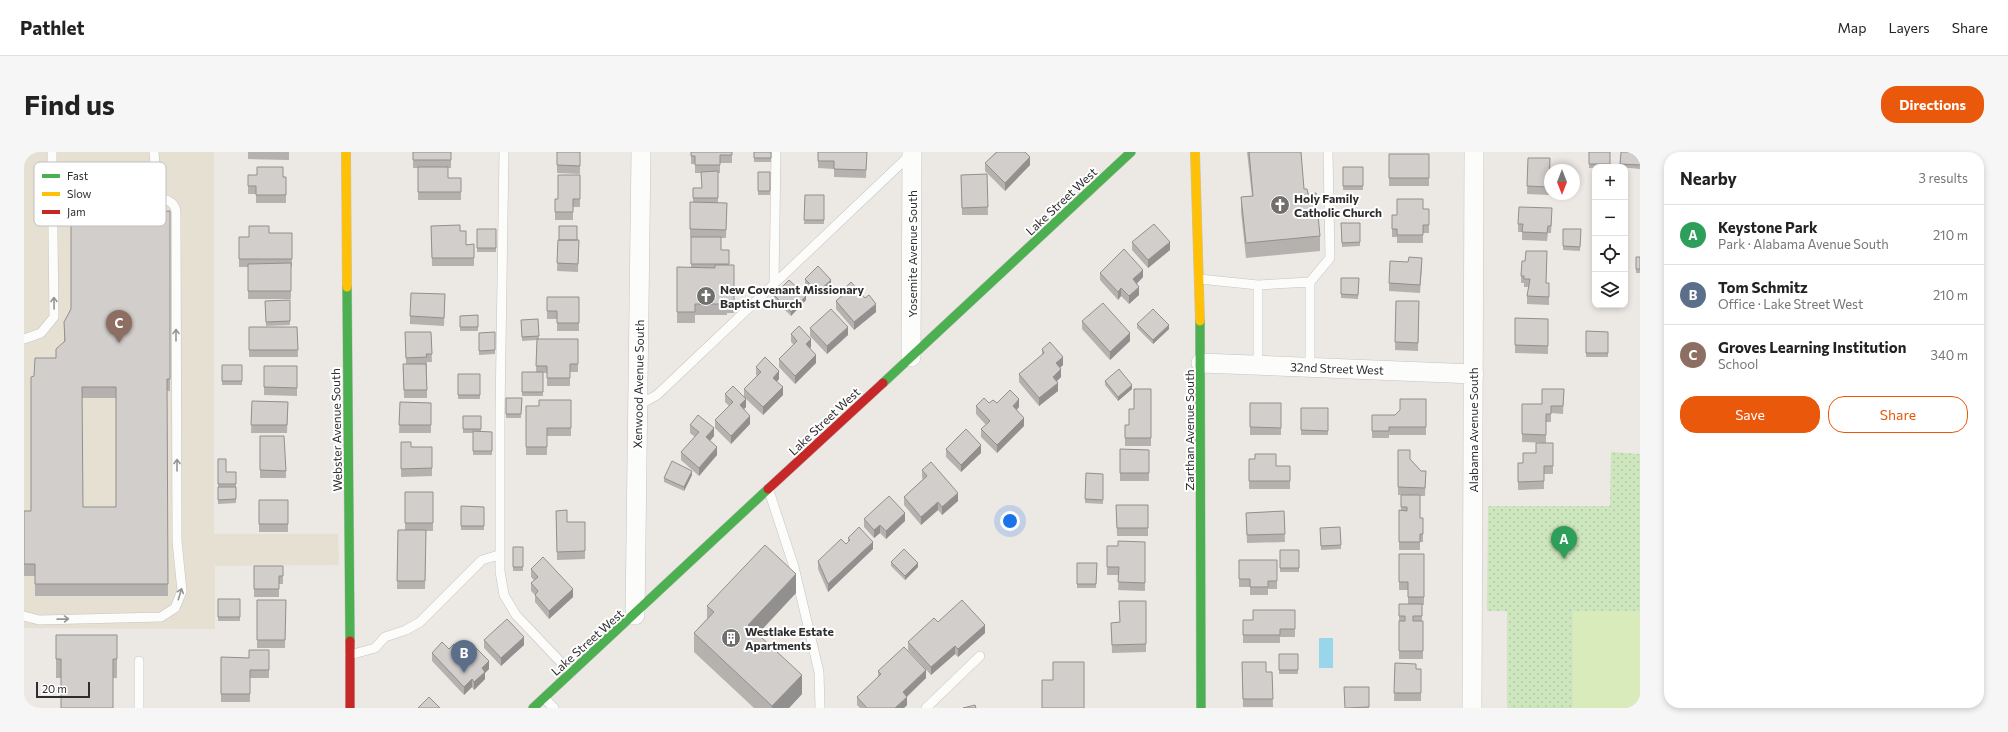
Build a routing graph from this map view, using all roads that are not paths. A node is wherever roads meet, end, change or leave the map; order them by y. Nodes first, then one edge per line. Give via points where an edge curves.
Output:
1 (52, 152) edge
2 (154, 152) edge
3 (346, 152) edge
4 (504, 152) edge
5 (641, 152) edge
6 (776, 152) edge
7 (1131, 152) edge
8 (1195, 152) edge
9 (1328, 152) edge
10 (1474, 152) edge
11 (913, 153) edge
12 (53, 162) edge
13 (155, 162) edge
14 (166, 200) edge
15 (53, 226) edge
16 (1199, 279) junction
17 (1310, 282) junction
18 (774, 285) junction
19 (1258, 285) junction
20 (24, 339) edge
21 (911, 357) junction
22 (1200, 363) junction
23 (1258, 365) junction
24 (1310, 366) junction
25 (1474, 374) junction
26 (637, 406) junction
27 (768, 489) junction
28 (499, 556) junction
29 (635, 615) junction
30 (24, 616) edge
31 (350, 655) junction
32 (980, 656) dead end
33 (139, 661) dead end
34 (571, 674) junction
35 (544, 698) junction
36 (139, 708) edge
37 (350, 708) edge
38 (533, 708) edge
39 (554, 708) edge
40 (820, 708) edge
41 (926, 708) edge
42 (1201, 708) edge
43 (1472, 708) edge

1 - 12 lane
2 - 13 lane
3 - 31 street, Webster Avenue South
4 - 28 lane
5 - 26 street, Xenwood Avenue South
6 - 18 lane
7 - 21 street, Lake Street West
8 - 16 street, Zarthan Avenue South
9 - 17 lane via 1330,258
10 - 25 street, Alabama Avenue South
11 - 18 lane
11 - 21 street, Yosemite Avenue South
30 -> 14 lane via 39,620 161,617 175,608 182,591 177,541 176,212 172,203
20 -> 15 lane via 41,333 54,316
16 - 19 lane
16 - 22 street, Zarthan Avenue South
17 - 19 lane
17 - 24 lane
18 - 26 lane via 657,395
19 - 23 lane
21 - 27 street, Lake Street West
22 - 23 street, 32nd Street West
22 - 42 street, Zarthan Avenue South
23 - 24 street, 32nd Street West
24 - 25 street, 32nd Street West
25 - 43 street, Alabama Avenue South
26 - 29 street, Xenwood Avenue South
27 - 29 street, Lake Street West
27 - 40 lane via 794,567 819,672
28 - 31 lane via 482,560 420,622 385,637 374,648
28 - 34 lane via 504,595 516,615
29 - 34 street, Lake Street West
31 - 37 street, Webster Avenue South
32 - 41 lane
33 - 36 lane
34 - 35 street, Lake Street West
35 - 38 street, Lake Street West
35 - 39 lane

